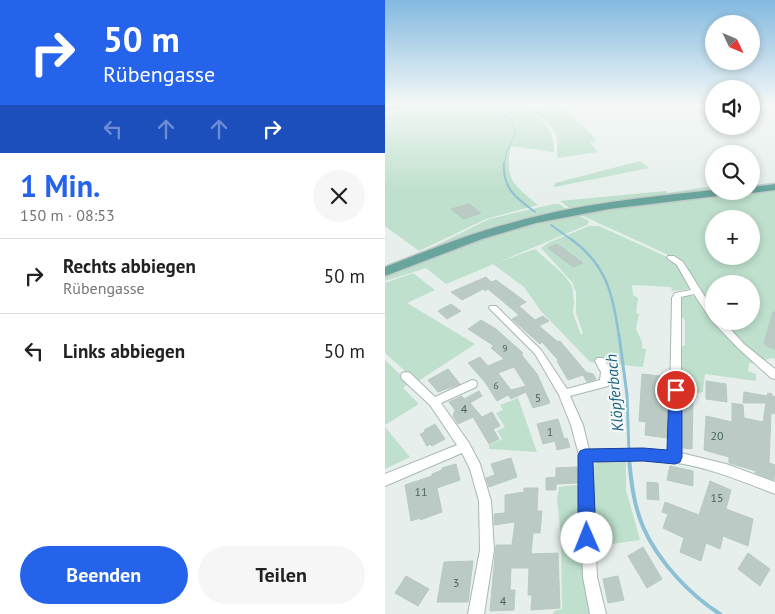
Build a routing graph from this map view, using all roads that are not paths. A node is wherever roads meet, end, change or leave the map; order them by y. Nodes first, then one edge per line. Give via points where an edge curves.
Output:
1 (775, 187) edge
2 (760, 189) edge
3 (705, 194) edge
4 (671, 258) dead end
5 (385, 272) edge
6 (696, 291) junction
7 (705, 304) edge
8 (493, 308) dead end
9 (726, 330) edge
10 (600, 361) dead end
11 (775, 375) edge
12 (406, 376) dead end
13 (472, 384) dead end
14 (564, 394) junction
15 (435, 402) junction
16 (465, 447) junction
17 (585, 455) junction
18 (675, 457) junction
19 (385, 480) edge
20 (775, 488) edge
21 (476, 614) edge
22 (599, 614) edge

1 - 2 main road
3 - 5 main road via 605,206 534,220 463,242
4 - 6 street via 680,264
6 - 7 street
6 - 18 street via 678,294 676,298
8 - 14 street via 538,352
9 - 11 street
10 - 14 street via 607,373 606,381
12 - 15 street
13 - 15 street
14 - 17 street
15 - 16 street
16 - 19 street
16 - 21 street via 476,468 485,502 487,550
17 - 18 street
17 - 22 street via 590,577
18 - 20 street via 741,473

